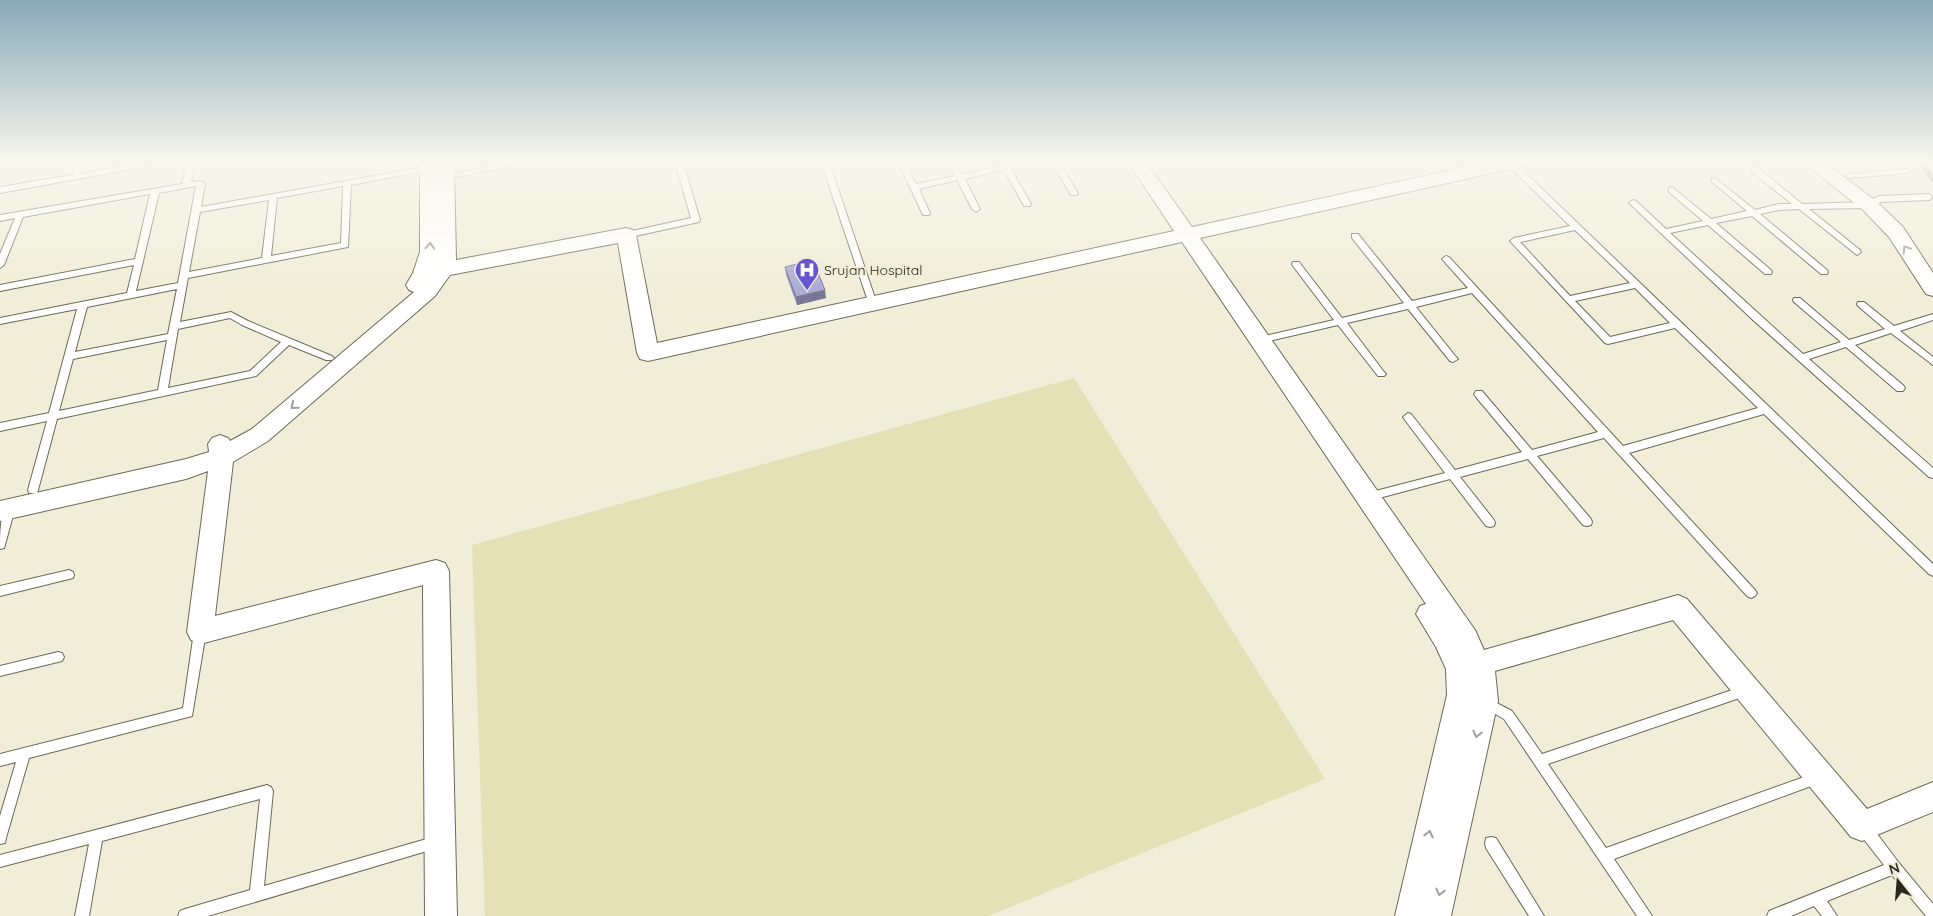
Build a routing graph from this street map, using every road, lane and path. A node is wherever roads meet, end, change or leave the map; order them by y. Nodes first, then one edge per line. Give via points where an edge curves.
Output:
1 (80, 205) edge
2 (152, 205) edge
3 (198, 205) edge
4 (226, 205) edge
5 (272, 205) edge
6 (346, 205) edge
7 (441, 205) edge
8 (692, 205) edge
9 (840, 205) edge
10 (922, 205) edge
11 (974, 205) edge
12 (1155, 205) edge
13 (1162, 205) edge
14 (1320, 205) edge
15 (1554, 205) edge
16 (1635, 205) edge
17 (1690, 205) edge
18 (1745, 205) edge
19 (1823, 205) edge
20 (1876, 205) edge
21 (1878, 205) edge
22 (1800, 206) junction
23 (976, 209) dead end
24 (197, 210) junction
25 (1754, 212) junction
26 (926, 214) dead end
27 (20, 215) junction
28 (0, 218) edge
29 (1710, 222) junction
30 (1576, 227) junction
31 (1664, 232) junction
32 (626, 235) junction
33 (1180, 236) junction
34 (1355, 236) dead end
35 (1857, 252) dead end
36 (1446, 259) dead end
37 (266, 260) junction
38 (1933, 260) edge
39 (139, 261) junction
40 (1296, 264) dead end
41 (0, 265) edge
42 (433, 271) junction
43 (1768, 272) dead end
44 (1824, 272) dead end
45 (184, 280) junction
46 (1636, 285) junction
47 (0, 288) edge
48 (1474, 290) junction
49 (1933, 290) edge
50 (131, 295) junction
51 (1569, 299) junction
52 (1797, 300) dead end
53 (83, 304) junction
54 (873, 304) junction
55 (1861, 304) dead end
56 (1410, 305) junction
57 (1933, 317) edge
58 (0, 321) edge
59 (1340, 321) junction
60 (1677, 324) junction
61 (1893, 330) junction
62 (174, 331) junction
63 (1260, 340) junction
64 (288, 341) junction
65 (1848, 344) junction
66 (69, 356) junction
67 (329, 358) junction
68 (1801, 358) junction
69 (1453, 359) dead end
70 (1933, 362) edge
71 (1381, 374) dead end
72 (1900, 388) dead end
73 (162, 393) junction
74 (1479, 394) dead end
75 (1766, 410) junction
76 (53, 416) junction
77 (1408, 417) dead end
78 (0, 427) edge
79 (1606, 434) junction
80 (1621, 450) junction
81 (221, 451) junction
82 (1530, 454) junction
83 (1933, 474) edge
84 (1453, 475) junction
85 (33, 490) junction
86 (1368, 497) junction
87 (3, 505) edge
88 (1587, 522) dead end
89 (1490, 523) dead end
90 (0, 545) edge
91 (1933, 571) edge
92 (70, 575) dead end
93 (0, 591) edge
94 (1751, 593) dead end
95 (200, 632) junction
96 (58, 657) dead end
97 (1469, 667) junction
98 (0, 671) edge
99 (1747, 690) junction
100 (1484, 701) junction
101 (24, 754) junction
102 (0, 760) edge
103 (1540, 761) junction
104 (1821, 777) junction
105 (1933, 797) edge
106 (1862, 826) junction
107 (97, 835) junction
108 (0, 838) edge
109 (440, 841) junction
110 (1491, 843) dead end
111 (1603, 856) junction
112 (0, 861) edge
113 (1894, 868) junction
114 (256, 895) junction
115 (1817, 899) junction
116 (1933, 914) edge
117 (82, 916) edge
118 (185, 916) edge
119 (441, 916) edge
120 (1410, 916) edge
121 (1435, 916) edge
122 (1537, 916) edge
123 (1644, 916) edge
124 (1774, 916) edge
125 (1830, 916) edge

1 - 27 lane
2 - 39 lane
3 - 24 lane
4 - 24 lane
5 - 37 lane
6 - 37 lane via 345,245
7 - 42 street via 447,256
8 - 32 lane via 696,220
9 - 54 lane
10 - 26 lane
11 - 23 lane
12 - 33 street
13 - 33 street
14 - 33 street
15 - 30 lane
16 - 31 lane
17 - 29 lane
18 - 25 lane
19 - 22 lane
49 -> 20 street
21 - 38 street via 1905,221
22 - 25 lane
22 - 35 lane
24 - 45 lane
25 - 29 lane
25 - 44 lane
27 - 28 lane
27 - 41 lane
29 - 31 lane
29 - 43 lane
30 - 46 lane
30 - 51 lane via 1514,241
31 - 68 lane
32 - 42 street
32 - 54 street via 648,353
33 - 54 street
33 - 63 street
33 - 97 street via 1446,639
34 - 56 lane
36 - 48 lane
37 - 45 lane
39 - 47 lane
39 - 50 lane
40 - 59 lane
42 - 67 street
42 -> 81 street via 439,278 428,291 260,435
45 - 50 lane
45 - 62 lane
46 - 51 lane
46 - 60 lane
48 - 56 lane
48 - 79 lane
50 - 53 lane
51 - 60 lane via 1608,341
52 - 65 lane
53 - 58 lane
53 - 66 lane
55 - 61 lane
56 - 59 lane
56 - 69 lane
57 - 61 lane
59 - 63 lane
59 - 71 lane
60 - 75 lane
61 - 65 lane
61 - 70 lane
62 - 64 lane via 231,315
62 - 66 lane
62 - 73 lane
63 - 86 street
64 - 67 lane
64 - 73 lane via 253,374
65 - 68 lane
65 - 72 lane
66 - 76 lane
67 - 81 street
68 - 83 lane
73 - 76 lane
74 - 82 lane
75 - 80 lane
75 - 91 lane
76 - 78 lane
76 - 85 lane
77 - 84 lane
79 - 80 lane
79 - 82 lane
80 - 94 lane
81 - 85 street
81 - 87 street via 186,469
81 - 95 street
82 - 84 lane
82 - 88 lane
84 - 86 lane
84 - 89 lane
85 - 87 street
86 - 97 street via 1466,639
87 - 90 lane
92 - 93 lane
95 - 101 lane via 188,712
95 - 109 street via 436,570
96 - 98 lane
97 - 99 street via 1678,607
97 - 100 street via 1483,675
120 -> 97 street
99 - 103 lane
99 - 104 street
100 - 103 lane via 1508,715
100 -> 121 street
101 - 102 lane
101 - 108 lane
103 - 111 lane
104 - 106 street
104 - 111 lane
105 - 106 street
106 - 113 lane
107 - 112 lane
107 - 114 lane via 267,791
107 - 117 lane
109 - 114 lane
109 - 119 street
110 - 122 lane
111 - 123 lane
113 - 115 lane
113 - 116 lane
114 - 118 lane
115 - 124 lane
115 - 125 lane

